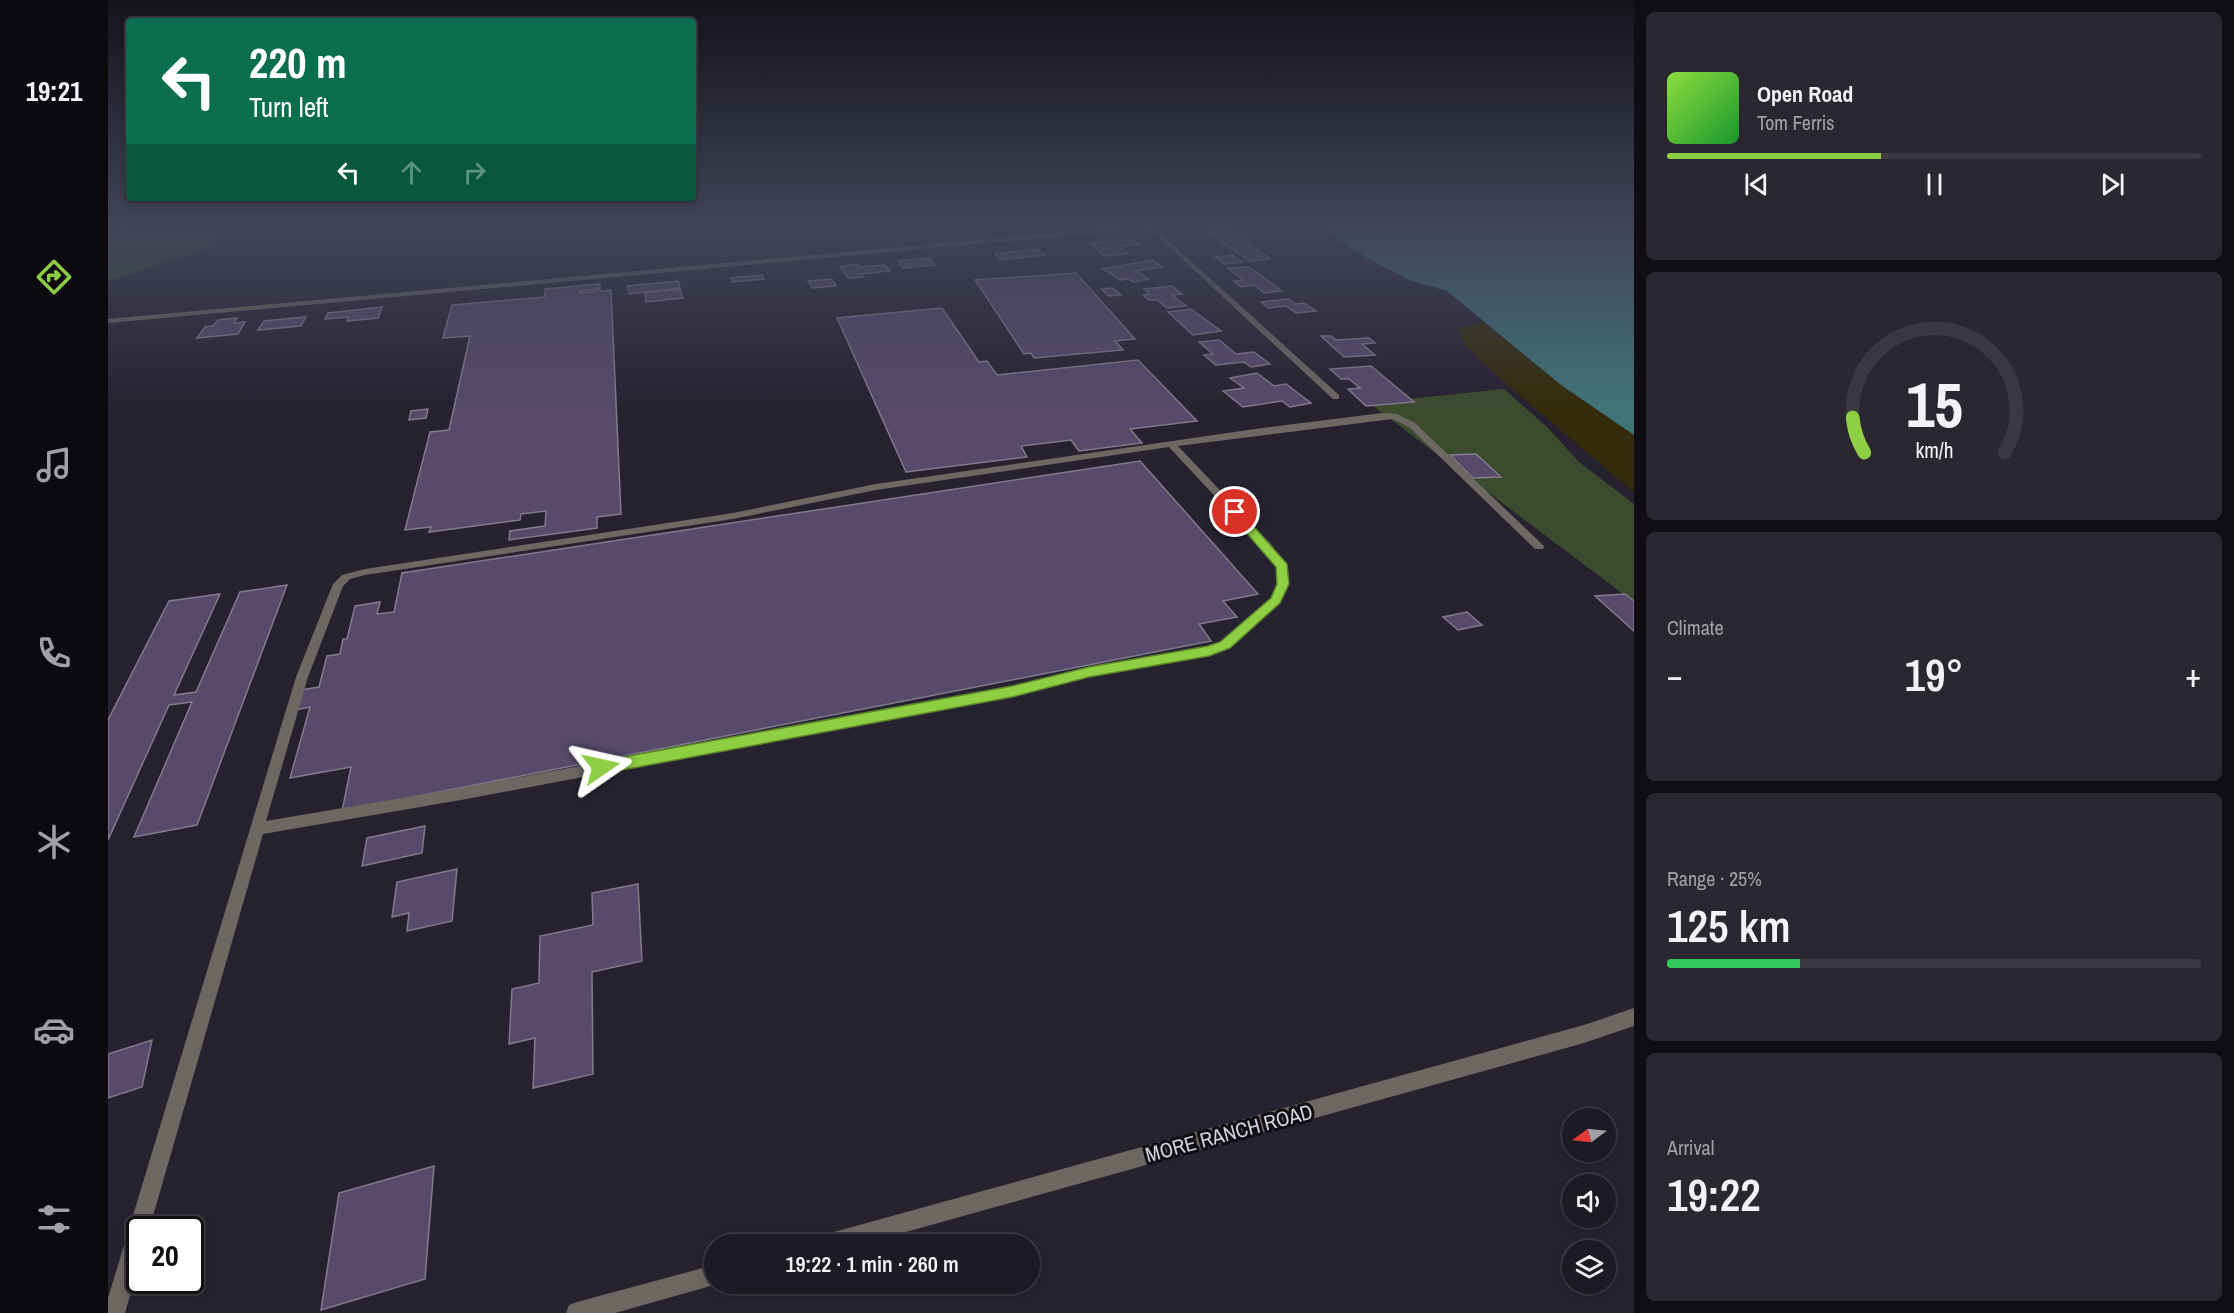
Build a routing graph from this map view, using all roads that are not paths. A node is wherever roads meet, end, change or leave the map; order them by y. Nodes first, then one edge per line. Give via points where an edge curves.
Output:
1 (479, 287) edge
2 (1216, 287) edge
3 (108, 321) edge
4 (1336, 398) dead end
5 (1171, 444) junction
6 (1539, 547) dead end
7 (258, 829) junction
8 (1634, 1017) edge
9 (863, 1234) edge
10 (704, 1278) edge
11 (114, 1313) edge
12 (577, 1313) edge

1 - 3 street
2 - 4 street
5 - 6 street via 1394,416 1412,425
5 - 7 street via 876,487 733,516 346,577 338,584 302,677
5 - 7 street via 1282,566 1283,584 1276,600 1225,645 1012,692
7 - 11 street
8 - 9 street, MORE RANCH ROAD
10 - 12 street

